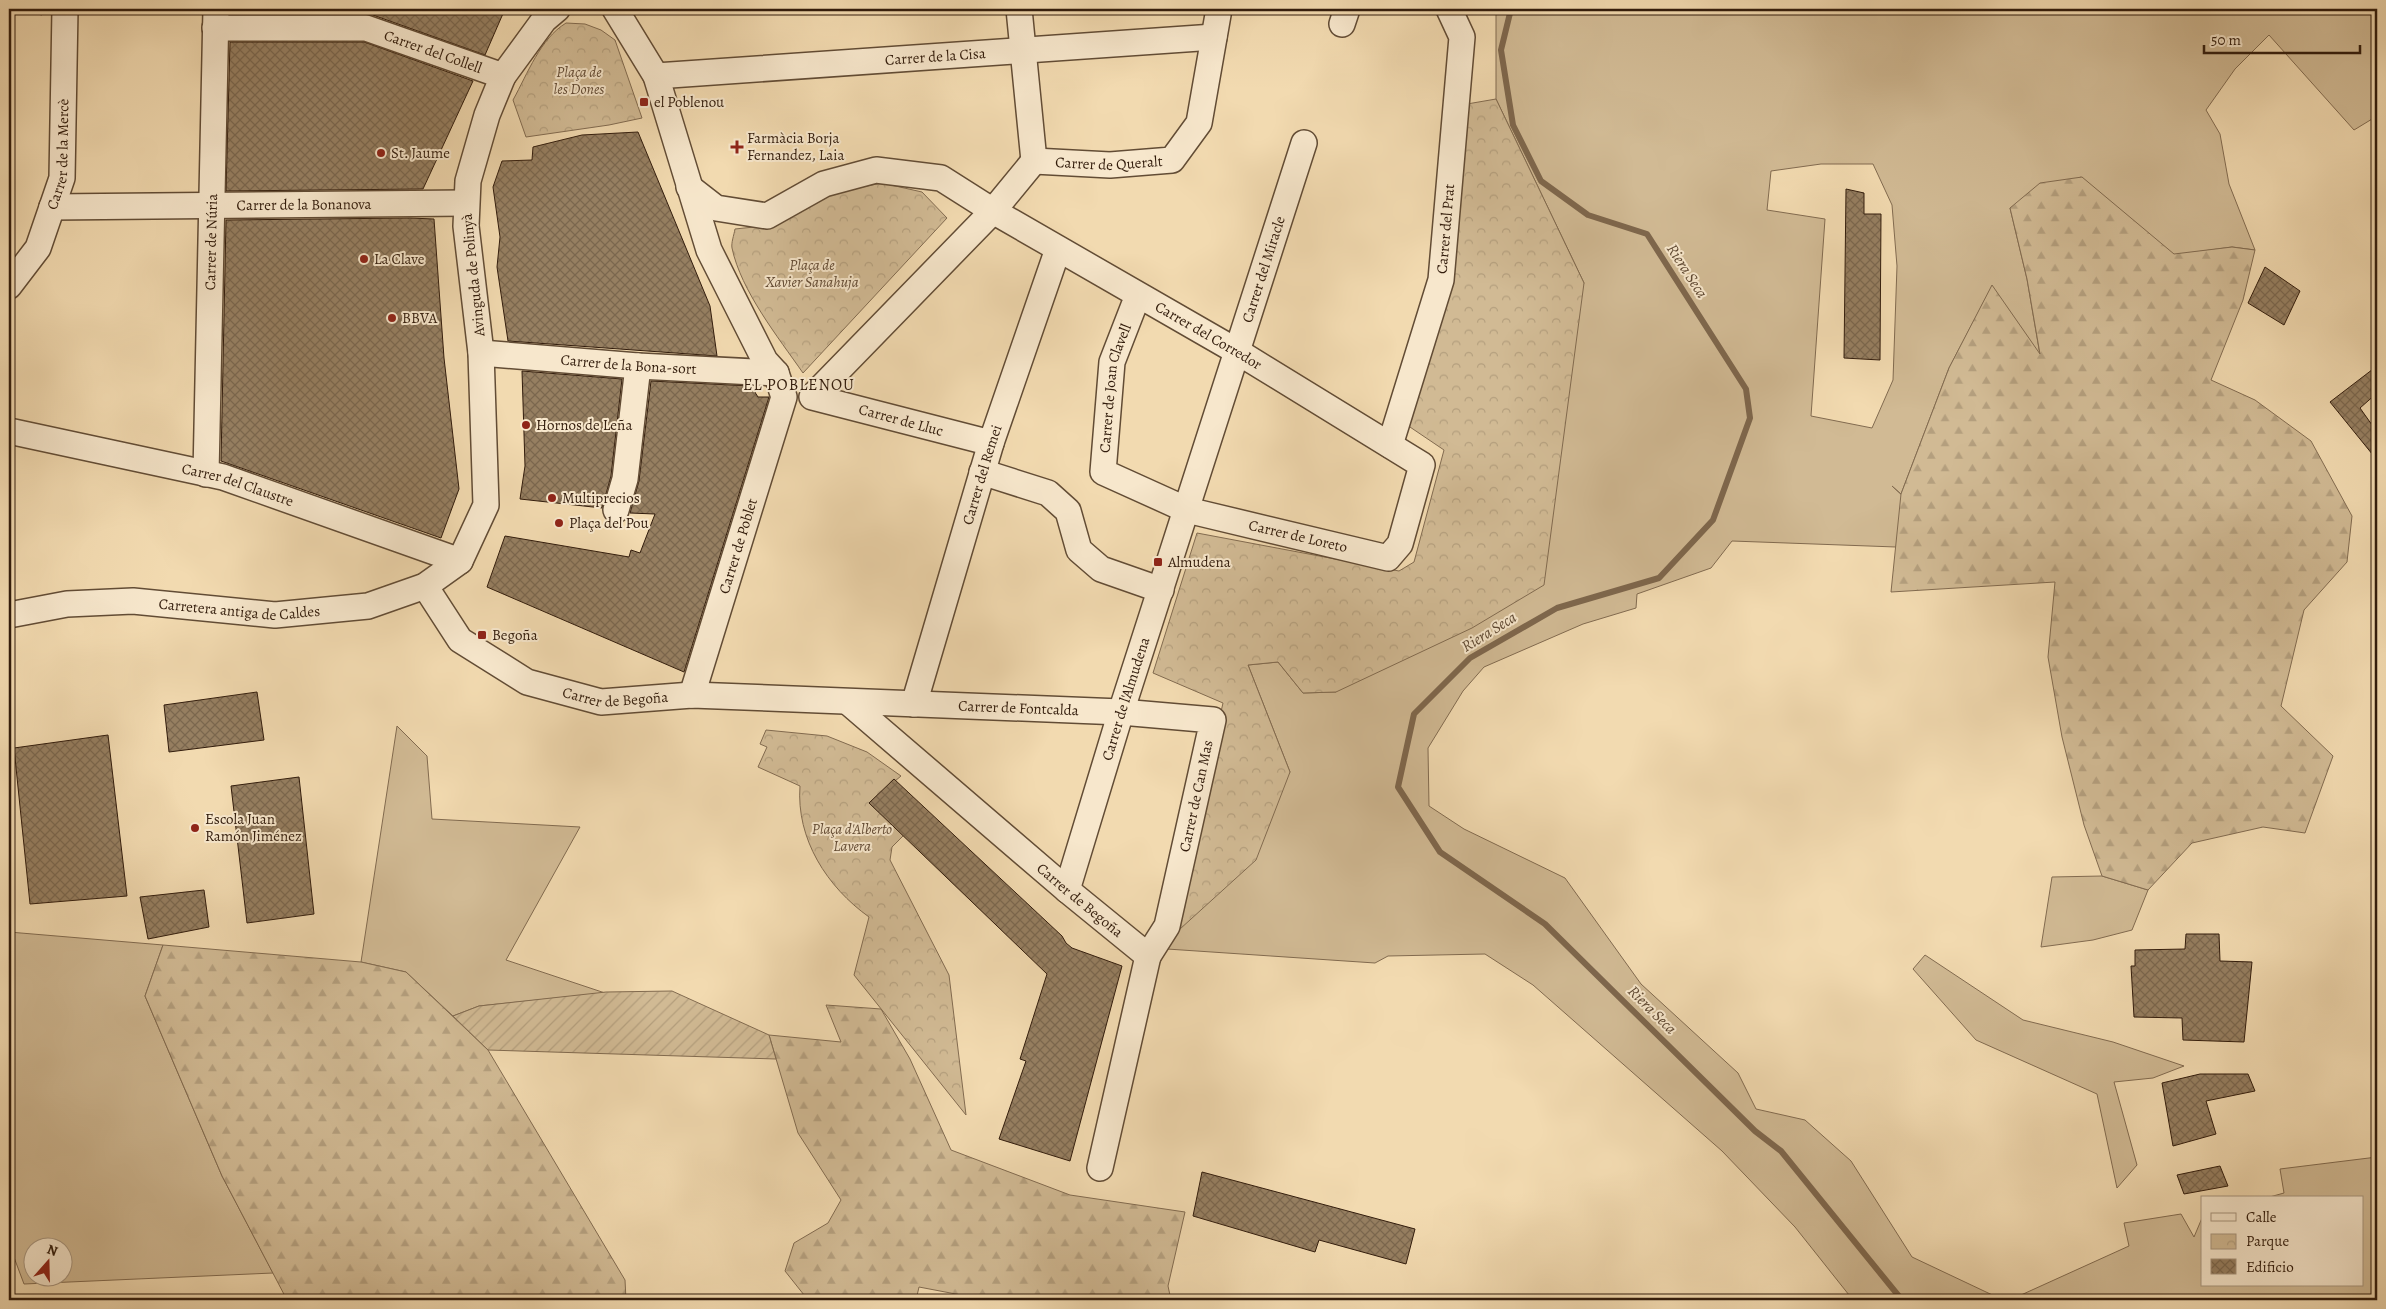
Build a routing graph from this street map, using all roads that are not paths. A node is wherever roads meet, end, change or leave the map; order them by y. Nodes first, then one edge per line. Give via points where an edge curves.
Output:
1 (65, 9) edge
2 (558, 9) edge
3 (615, 9) edge
4 (1019, 9) edge
5 (1219, 9) edge
6 (1449, 9) edge
7 (215, 18) edge
8 (1214, 37) junction
9 (1024, 50) junction
10 (503, 76) junction
11 (656, 76) junction
12 (1304, 143) dead end
13 (1034, 161) junction
14 (689, 187) junction
15 (466, 203) junction
16 (52, 207) junction
17 (212, 207) junction
18 (993, 212) junction
19 (1058, 249) junction
20 (9, 286) edge
21 (1138, 295) junction
22 (1238, 352) junction
23 (481, 353) junction
24 (638, 366) junction
25 (776, 373) junction
26 (9, 431) edge
27 (991, 443) junction
28 (1390, 446) junction
29 (1422, 465) joint
30 (982, 472) junction
31 (206, 474) junction
32 (1115, 477) joint
33 (616, 510) dead end
34 (1187, 510) junction
35 (460, 561) junction
36 (425, 586) junction
37 (1161, 590) junction
38 (9, 615) edge
39 (692, 695) junction
40 (848, 702) junction
41 (914, 704) junction
42 (1121, 712) junction
43 (1067, 890) junction
44 (1148, 956) junction
45 (1100, 1168) dead end

1 - 16 street, Carrer de la Mercè via 62,178
2 - 10 street, Avinguda de Polinyà via 544,20
3 - 11 street
4 - 9 street
5 - 8 street, Carrer de Queralt
6 - 28 street, Carrer del Prat via 1462,37 1441,280
7 - 10 street, Carrer del Collell via 366,28
7 - 17 street, Carrer de Núria
8 - 9 street, Carrer de la Cisa
8 - 13 street, Carrer de Queralt via 1199,124 1172,160 1110,165
9 - 11 street, Carrer de la Cisa
9 - 13 street
10 - 15 street, Avinguda de Polinyà via 487,115 468,181
11 - 14 street
12 - 22 street, Carrer del Miracle
13 - 18 street
14 - 18 street via 716,208 767,216 824,184 876,170 942,178
14 - 25 street via 709,250 765,361
15 - 17 street, Carrer de la Bonanova
15 - 23 street, Avinguda de Polinyà
16 - 17 street, Carrer de la Bonanova
16 - 20 street, Carrer de la Mercè via 38,248
17 - 31 street, Carrer de Núria
18 - 19 street, Carrer del Corredor
18 - 27 street, Carrer de Lluc via 812,396
19 - 21 street, Carrer del Corredor
19 - 27 street, Carrer del Remei
21 - 22 street, Carrer del Corredor
21 - 32 street, Carrer de Joan Clavell via 1112,362 1103,472
22 - 28 street, Carrer del Corredor
22 - 34 street, Carrer del Miracle
23 - 24 street, Carrer de la Bona-sort
23 - 35 street, Avinguda de Polinyà via 486,505
24 - 25 street, Carrer de la Bona-sort
24 - 33 street via 625,479
25 - 39 street, Carrer de Poblet via 784,397
26 - 31 street, Carrer del Claustre
27 - 30 street, Carrer del Remei
28 - 29 street, Carrer del Corredor
29 - 34 street, Carrer de Loreto via 1400,544 1388,558
30 - 37 street via 1048,493 1068,511 1079,550 1100,570
30 - 41 street, Carrer del Remei
31 - 35 street, Carrer del Claustre via 224,477
32 - 34 street, Carrer de Loreto
34 - 37 street, Carrer de l'Almudena
35 - 36 street, Carretera antiga de Caldes
36 - 38 street, Carretera antiga de Caldes via 368,606 275,615 133,602 67,604
36 - 39 street, Carrer de Begoña via 460,640 527,682 601,702
37 - 42 street, Carrer de l'Almudena
39 - 40 street, Carrer de Begoña
40 - 41 street, Carrer de Begoña
40 - 43 street, Carrer de Begoña
41 - 42 street, Carrer de Fontcalda
42 - 43 street, Carrer de l'Almudena
42 - 44 street, Carrer de Can Mas via 1213,720 1167,926
43 - 44 street, Carrer de Begoña
44 - 45 street

